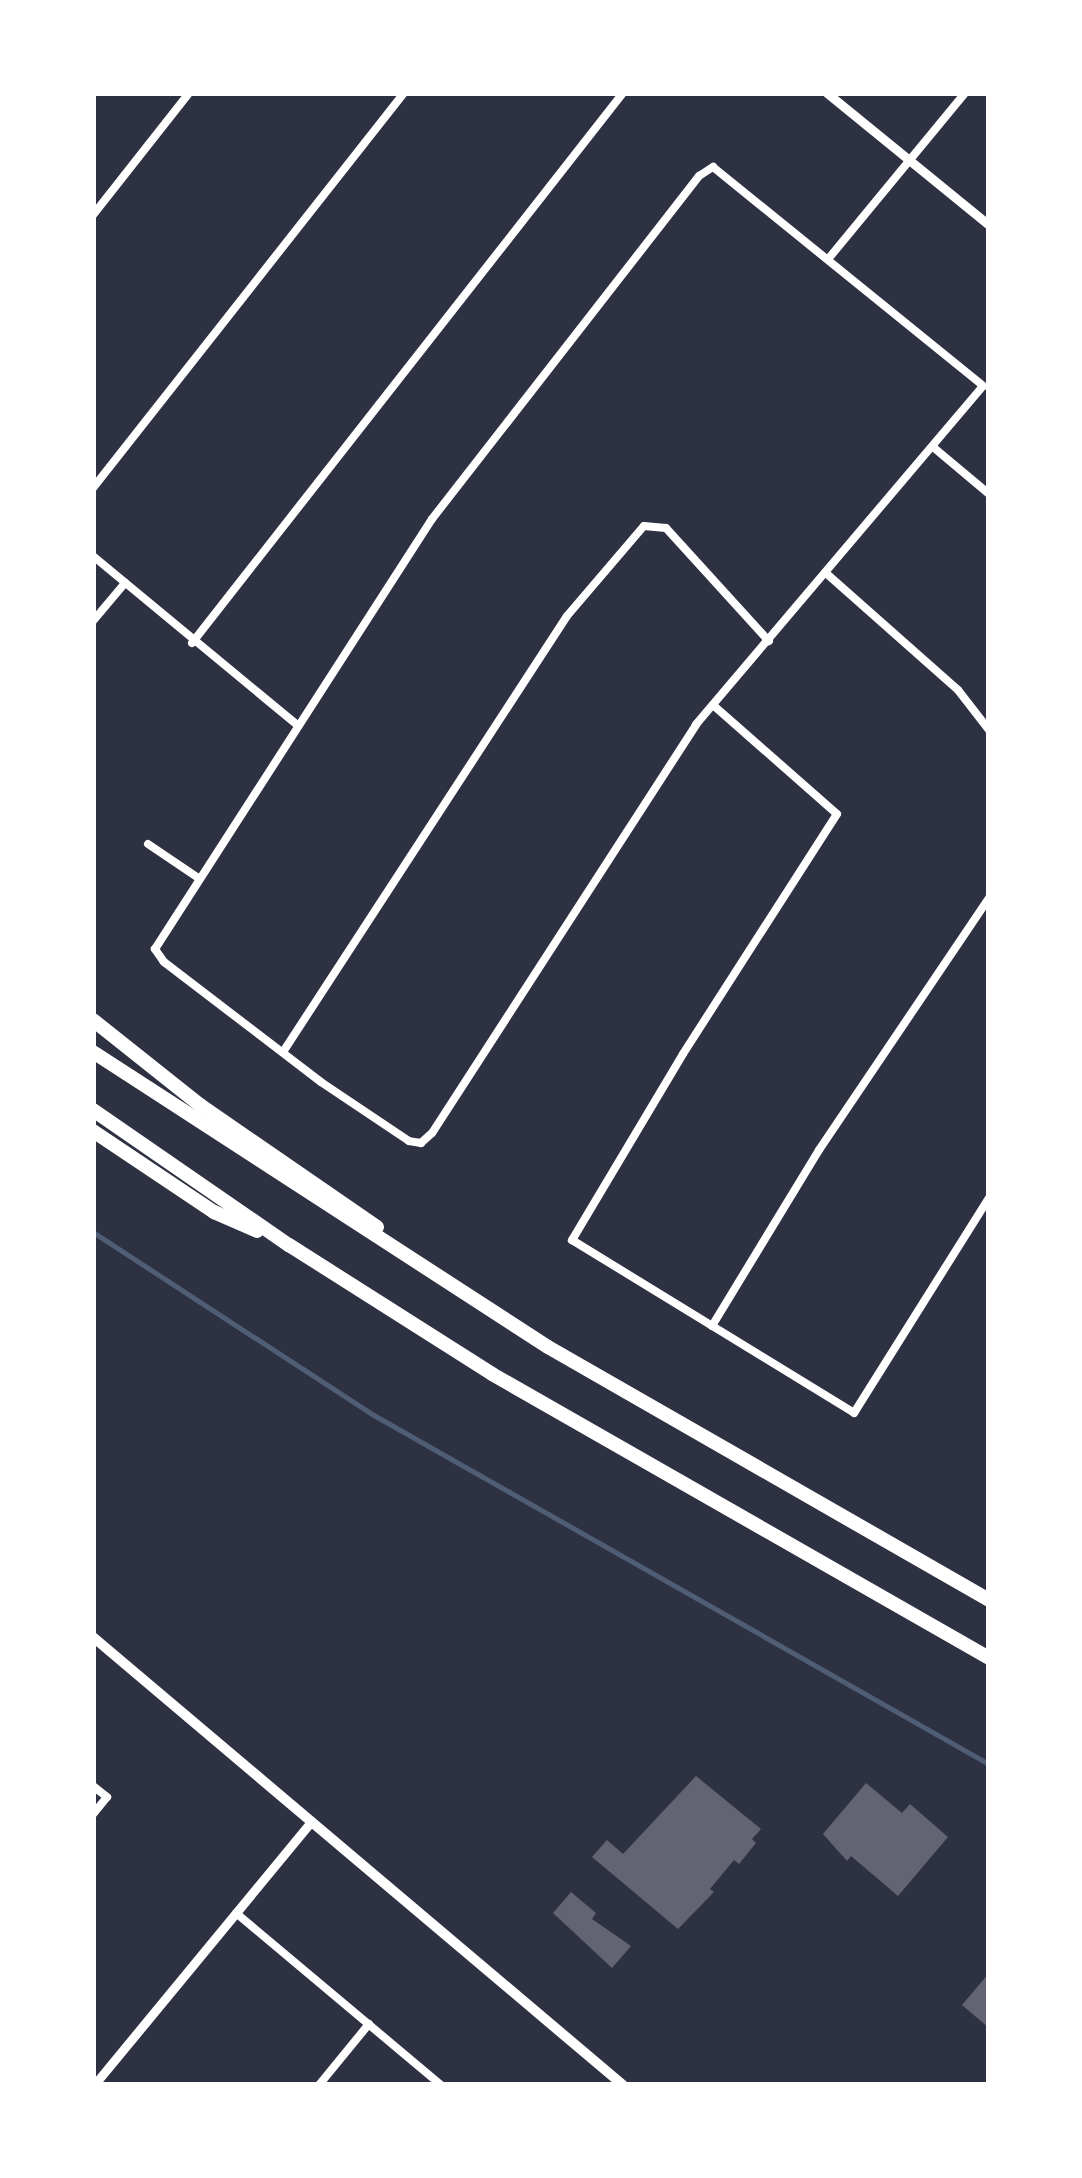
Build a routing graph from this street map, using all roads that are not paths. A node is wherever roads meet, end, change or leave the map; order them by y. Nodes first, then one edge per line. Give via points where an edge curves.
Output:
1 (189, 93) edge
2 (404, 93) edge
3 (623, 93) edge
4 (826, 93) edge
5 (965, 93) edge
6 (911, 160) junction
7 (93, 215) edge
8 (989, 224) edge
9 (829, 258) junction
10 (933, 447) junction
11 (93, 488) edge
12 (989, 494) edge
13 (93, 556) edge
14 (827, 574) junction
15 (125, 584) junction
16 (93, 621) edge
17 (770, 641) junction
18 (192, 644) junction
19 (712, 704) junction
20 (297, 725) junction
21 (989, 730) edge
22 (148, 844) dead end
23 (197, 877) junction
24 (989, 898) edge
25 (93, 1020) edge
26 (93, 1052) edge
27 (283, 1052) junction
28 (93, 1109) edge
29 (93, 1131) edge
30 (989, 1198) edge
31 (290, 1245) junction
32 (712, 1325) junction
33 (548, 1347) junction
34 (989, 1600) edge
35 (93, 1637) edge
36 (989, 1658) edge
37 (93, 1786) edge
38 (93, 1814) edge
39 (311, 1821) junction
40 (236, 1913) junction
41 (369, 2024) junction
42 (94, 2085) edge
43 (320, 2085) edge
44 (441, 2085) edge
45 (623, 2085) edge

1 - 7 street
2 - 11 street
3 - 18 street
4 - 6 street
5 - 6 street
6 - 8 street
6 - 9 street
9 - 10 street via 983,386
9 - 20 street via 713,167 699,176 442,505
10 - 12 street
10 - 14 street
13 - 15 street
14 - 17 street
14 - 21 street via 958,690
15 - 16 street
15 - 18 street
17 - 19 street
17 - 27 street via 666,528 644,526 567,616
18 - 20 street
19 - 27 street via 421,1143 384,1126
19 - 32 street via 837,814 572,1240
20 - 23 street
22 - 23 street
23 - 27 street via 155,949
24 - 32 street
25 - 33 highway via 200,1105
26 - 33 highway
28 - 31 highway
29 - 31 highway via 214,1212
30 - 32 street via 854,1413
31 - 36 highway via 492,1374
33 - 34 highway
35 - 39 main road
37 - 38 street via 107,1797
39 - 40 street
39 - 45 main road
40 - 41 street
40 - 42 street
41 - 43 street
41 - 44 street

